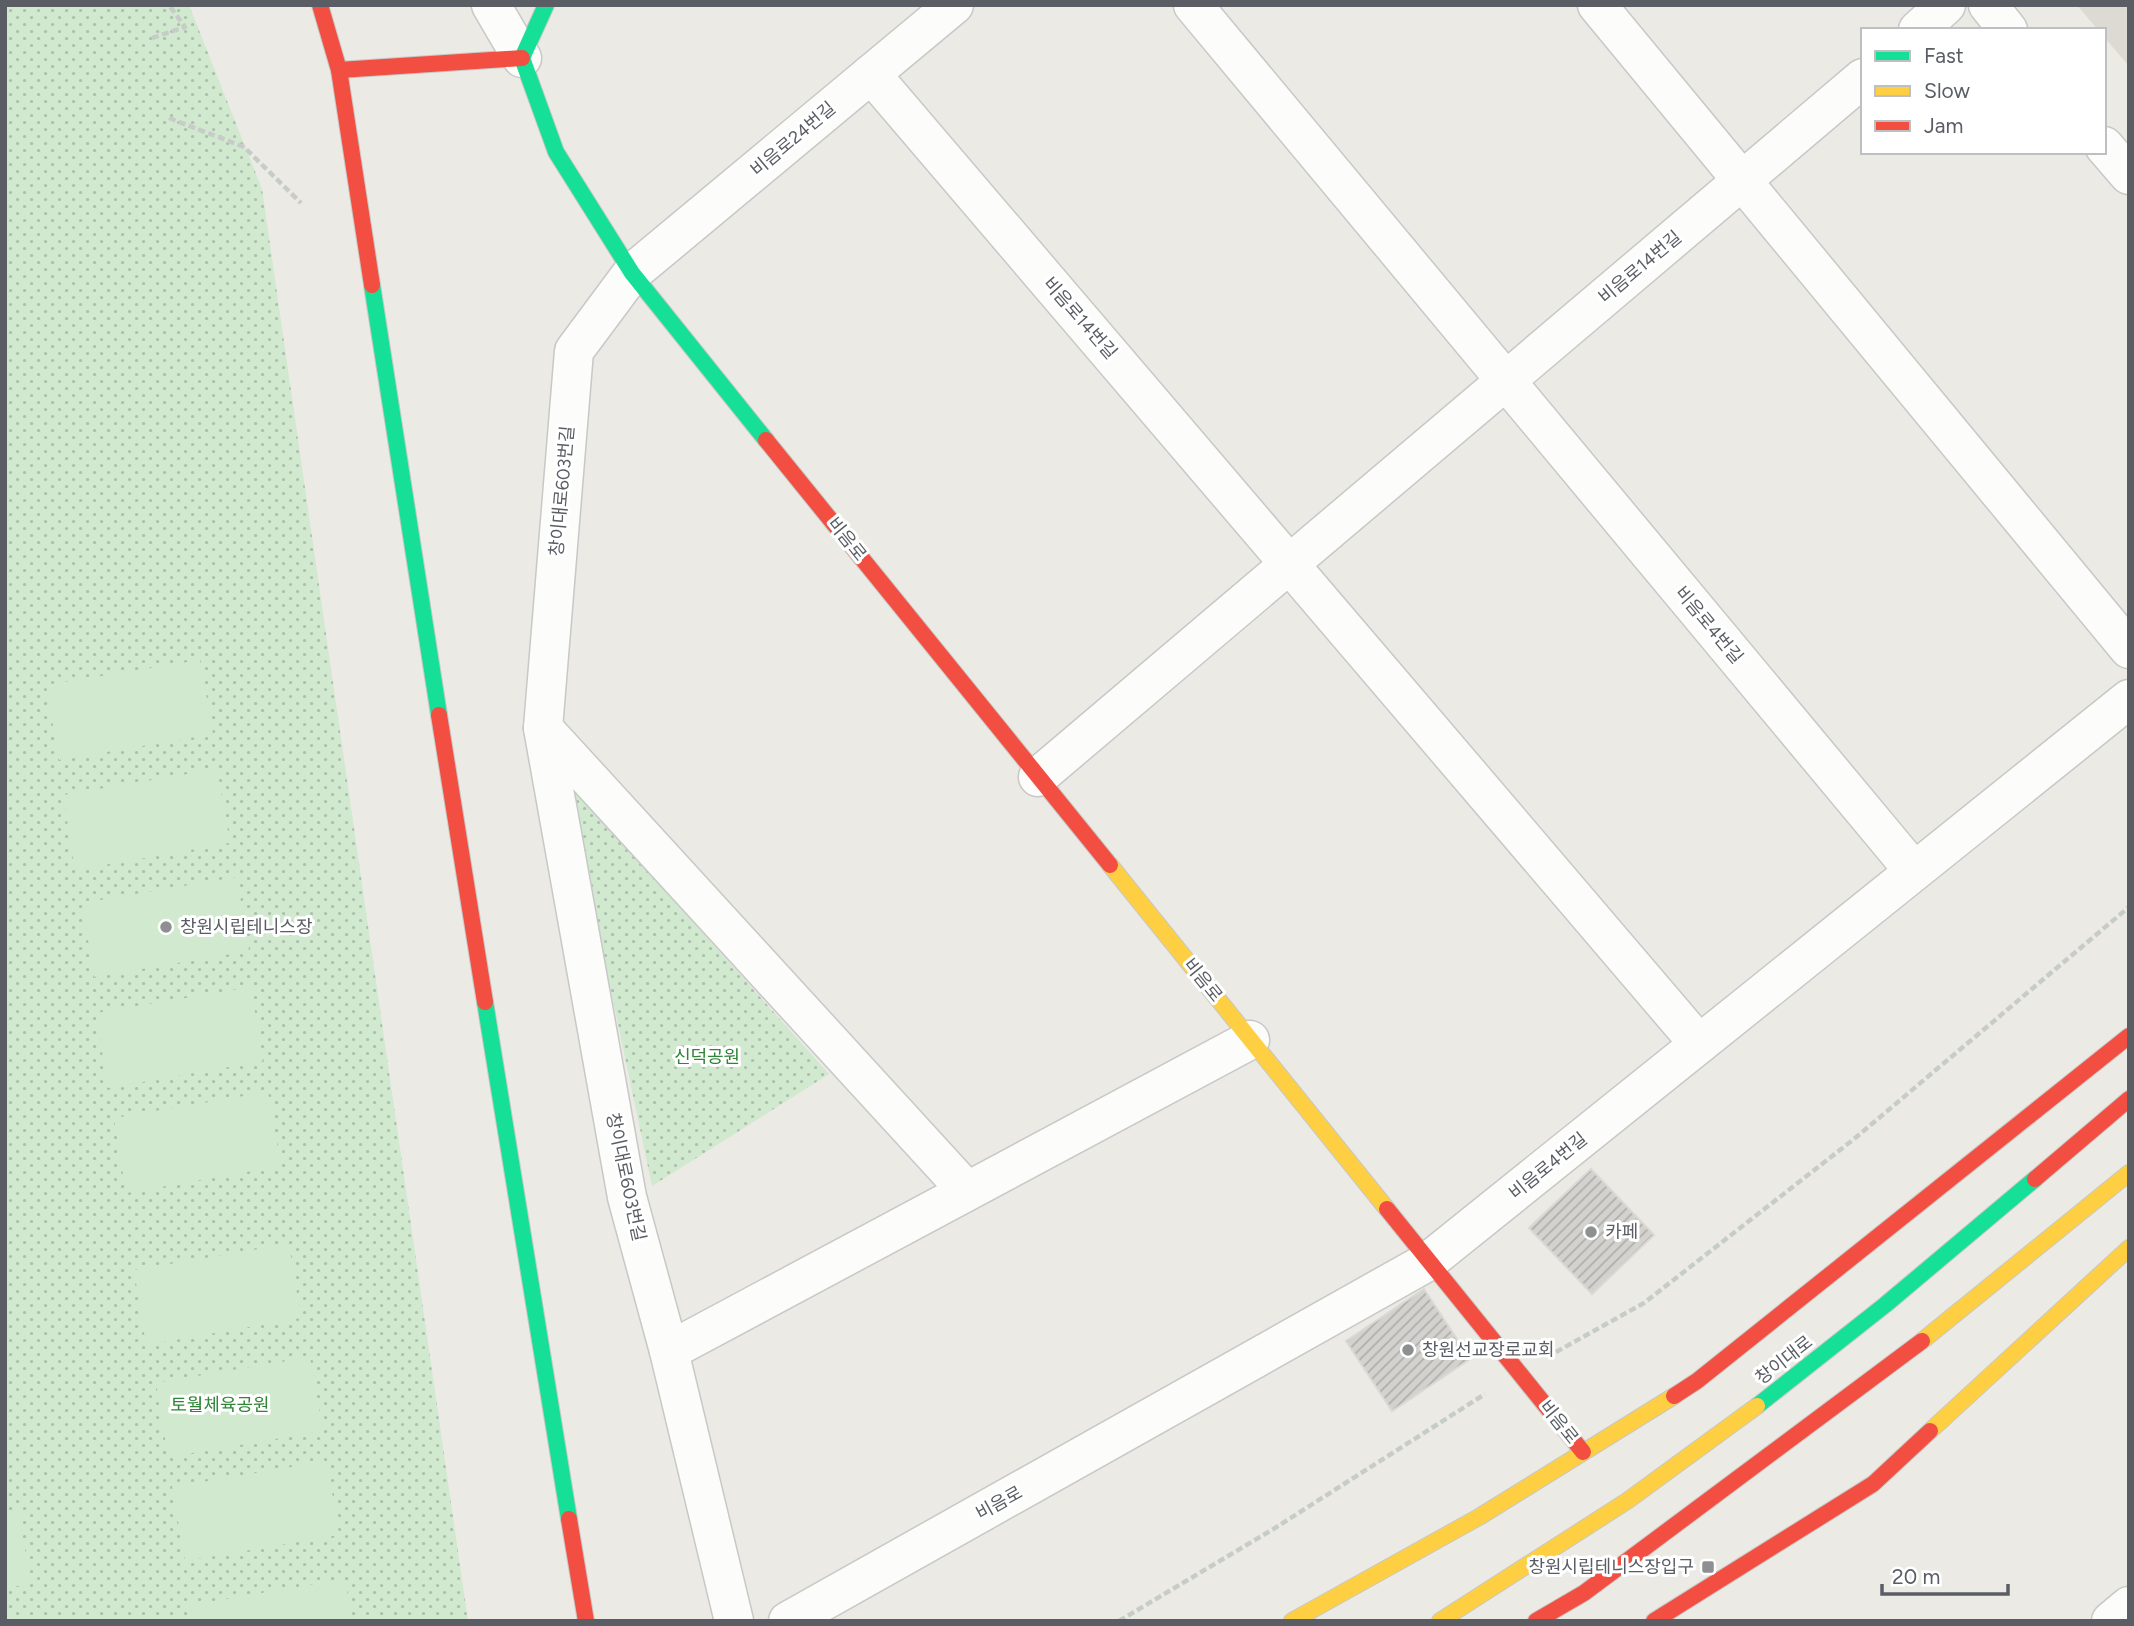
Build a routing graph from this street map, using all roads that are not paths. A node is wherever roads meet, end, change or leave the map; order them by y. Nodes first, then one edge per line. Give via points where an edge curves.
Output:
1 (320, 5) edge
2 (491, 5) edge
3 (546, 5) edge
4 (954, 5) edge
5 (1194, 5) edge
6 (1597, 5) edge
7 (1946, 5) edge
8 (1988, 5) edge
9 (1920, 28) edge
10 (2006, 28) edge
11 (522, 58) junction
12 (339, 70) junction
13 (871, 74) junction
14 (1861, 80) edge
15 (2106, 148) edge
16 (2129, 175) edge
17 (1743, 182) junction
18 (632, 272) junction
19 (1505, 379) junction
20 (1290, 562) junction
21 (2129, 649) edge
22 (2129, 699) edge
23 (543, 728) junction
24 (1038, 776) junction
25 (1914, 871) junction
26 (2129, 1037) edge
27 (1250, 1040) junction
28 (1699, 1044) junction
29 (2129, 1099) edge
30 (2129, 1173) edge
31 (967, 1191) junction
32 (2129, 1248) edge
33 (1429, 1261) junction
34 (669, 1351) junction
35 (1583, 1452) junction
36 (2129, 1606) edge
37 (586, 1621) edge
38 (734, 1621) edge
39 (788, 1621) edge
40 (1292, 1621) edge
41 (1440, 1621) edge
42 (1536, 1621) edge
43 (1654, 1621) edge
44 (2111, 1621) edge

1 - 12 main road
2 - 11 street
3 - 11 main road
4 - 13 street, 비음로24번길
5 - 19 street
6 - 17 street
7 - 9 street
8 - 10 street
11 - 12 main road
11 - 18 main road, 비음로 via 556,152
12 - 37 main road
13 - 18 street, 비음로24번길
13 - 20 street, 비음로14번길
14 - 17 street, 비음로14번길
15 - 16 street
17 - 19 street, 비음로14번길
17 - 21 street
18 - 23 street, 창이대로603번길 via 573,351
18 - 24 main road, 비음로
19 - 20 street, 비음로14번길
19 - 25 street, 비음로4번길
20 - 24 street, 비음로14번길
20 - 28 street
22 - 25 street, 비음로4번길
23 - 31 street
23 - 34 street, 창이대로603번길 via 627,1197
24 - 27 main road, 비음로
25 - 28 street, 비음로4번길
26 - 35 main road via 1697,1381
27 - 31 street
27 - 33 main road, 비음로
28 - 33 street, 비음로4번길
29 - 41 main road, 창이대로 via 1917,1280 1735,1424 1549,1554
30 - 42 main road via 1947,1324 1584,1593
31 - 34 street
32 - 43 main road via 1873,1484
33 - 35 main road, 비음로
33 - 39 street, 비음로
34 - 38 street, 창이대로603번길
35 - 40 main road via 1479,1517
36 - 44 street

